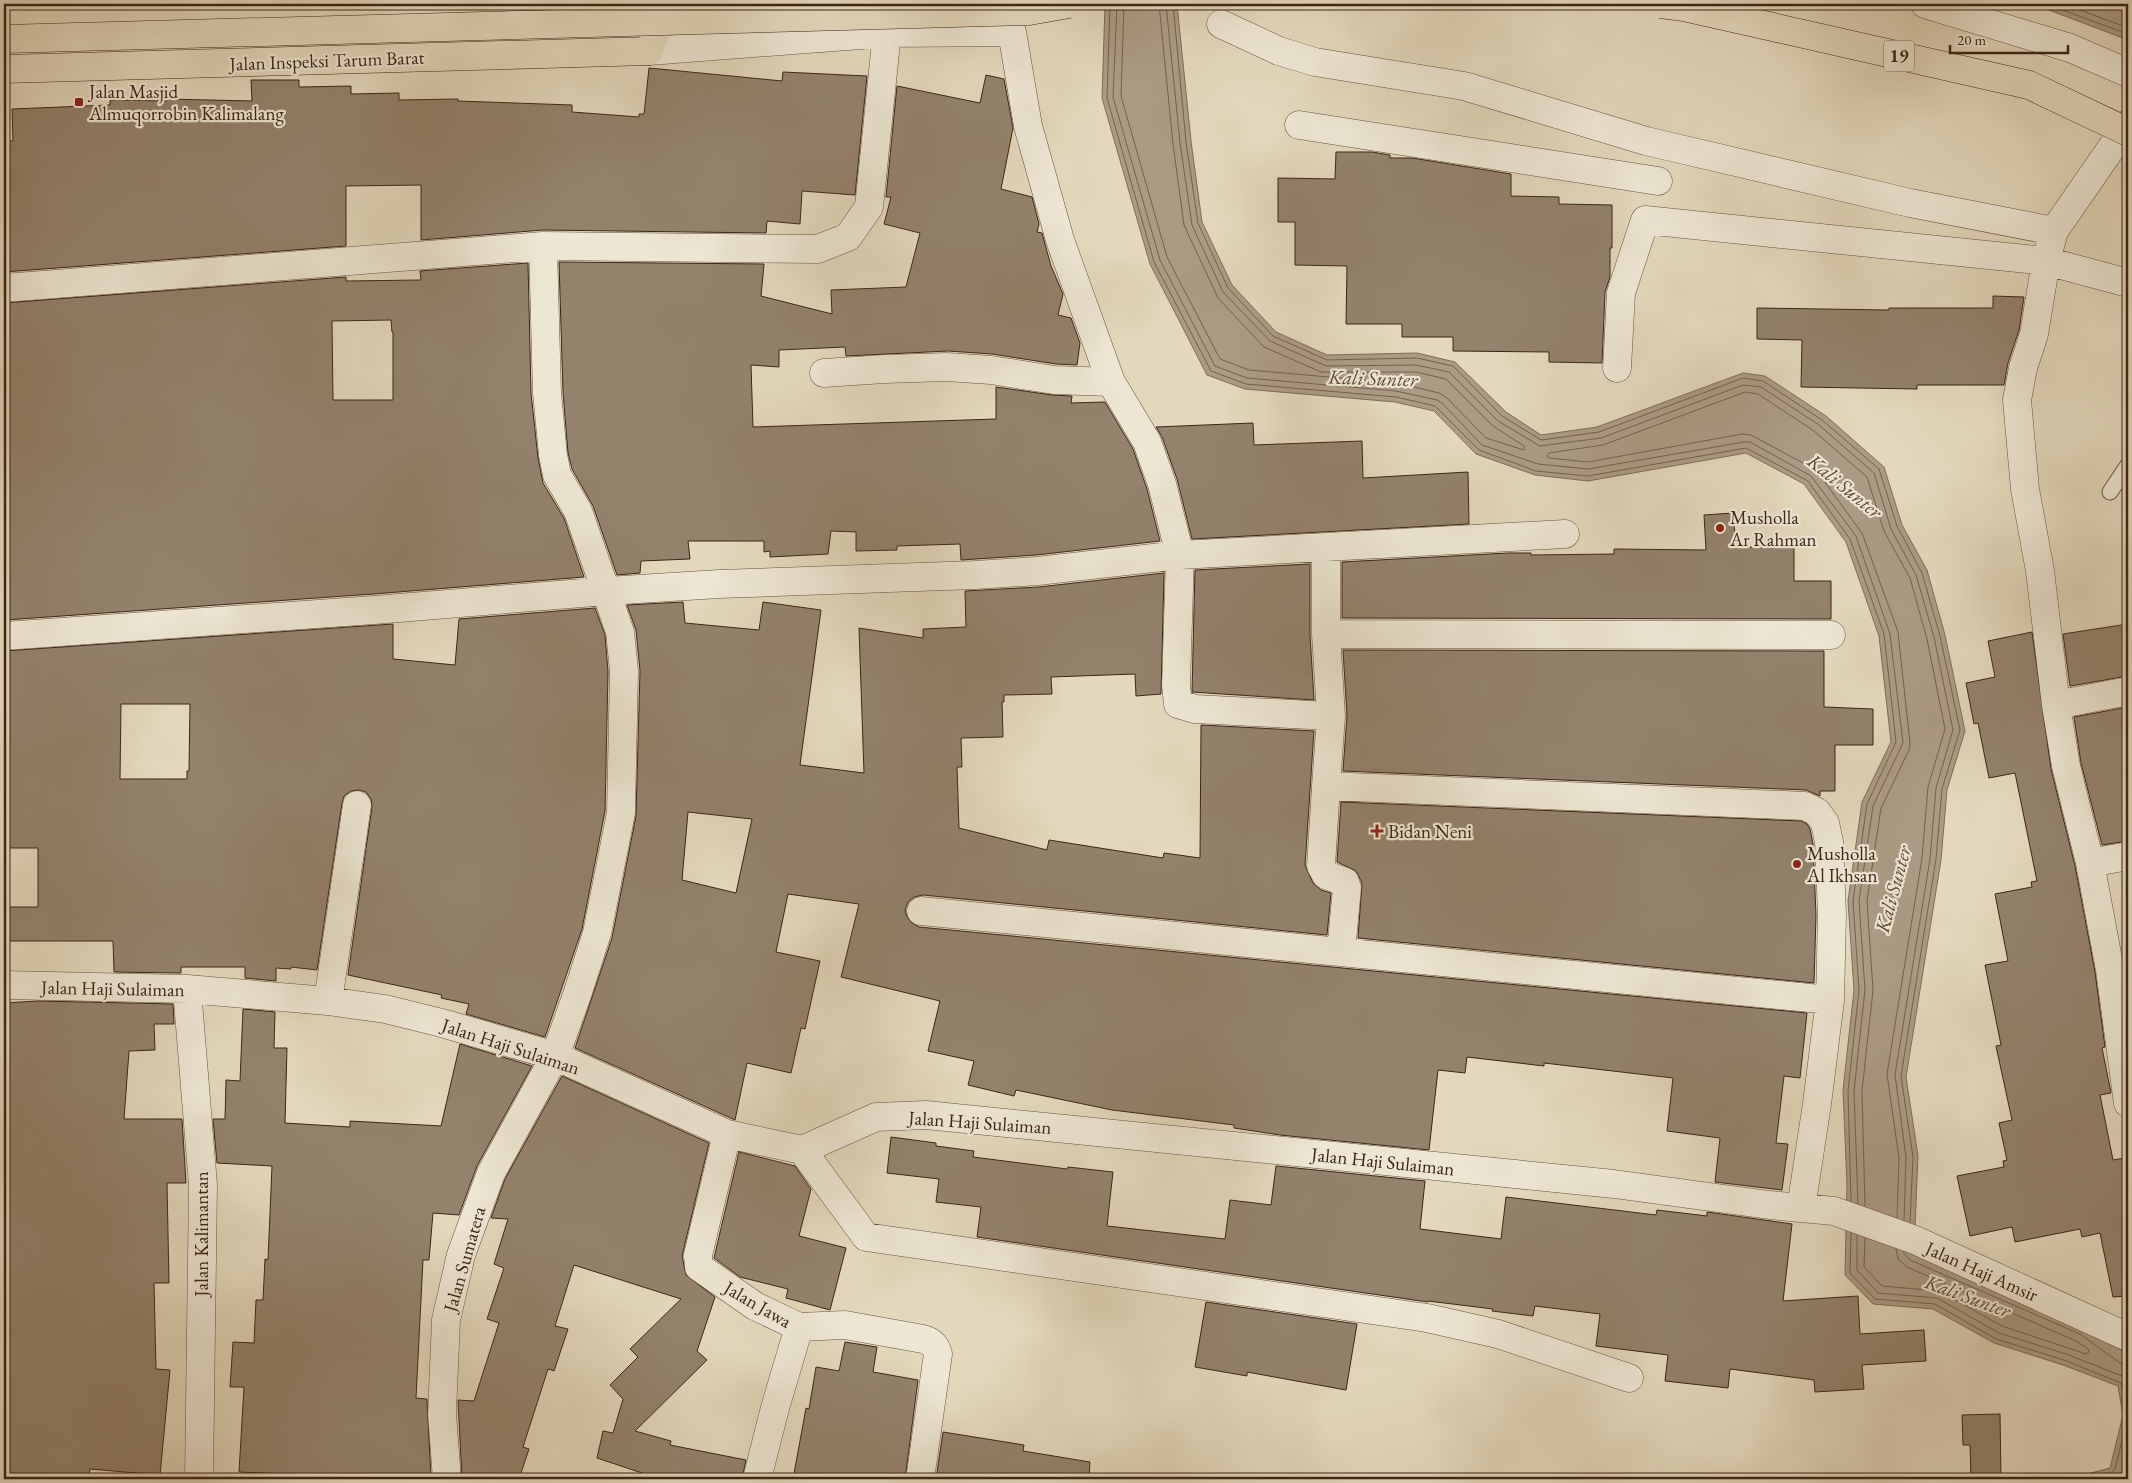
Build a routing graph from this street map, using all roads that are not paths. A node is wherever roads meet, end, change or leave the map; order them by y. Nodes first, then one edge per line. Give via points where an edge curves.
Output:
1 (1069, 4) edge
2 (1661, 4) edge
3 (1925, 4) edge
4 (665, 7) edge
5 (1221, 24) dead end
6 (887, 34) junction
7 (4, 39) edge
8 (649, 51) junction
9 (4, 69) edge
10 (2128, 73) edge
11 (2128, 124) edge
12 (1299, 125) dead end
13 (2128, 132) edge
14 (1686, 150) junction
15 (1658, 181) junction
16 (1645, 220) junction
17 (2054, 231) junction
18 (543, 246) junction
19 (2046, 261) junction
20 (2128, 284) edge
21 (4, 288) edge
22 (1617, 368) dead end
23 (824, 374) dead end
24 (1111, 382) junction
25 (2128, 465) edge
26 (2110, 492) dead end
27 (1565, 534) dead end
28 (1326, 548) junction
29 (1180, 555) junction
30 (607, 591) junction
31 (1326, 634) junction
32 (1831, 635) dead end
33 (4, 636) edge
34 (2128, 691) edge
35 (2056, 705) junction
36 (1331, 716) junction
37 (1326, 786) junction
38 (357, 804) dead end
39 (2128, 856) edge
40 (2090, 863) junction
41 (921, 911) dead end
42 (1341, 952) junction
43 (4, 985) edge
44 (187, 989) junction
45 (1830, 1000) junction
46 (328, 1001) junction
47 (2122, 1006) edge
48 (555, 1056) junction
49 (2128, 1103) edge
50 (727, 1134) junction
51 (802, 1150) junction
52 (1801, 1208) junction
53 (1834, 1211) joint
54 (799, 1328) junction
55 (2127, 1334) edge
56 (1629, 1378) dead end
57 (199, 1479) edge
58 (447, 1479) edge
59 (757, 1479) edge
60 (920, 1479) edge

1 - 7 main road, bridge via 1019,11
2 - 13 main road, 19, bridge via 2029,86
3 - 10 street via 2070,48
4 - 8 main road
5 - 14 street via 1279,51 1315,62 1464,86 1572,120
6 - 8 street
6 - 18 street via 869,207 848,237 818,249
6 - 24 street via 1012,32 1028,126 1060,240
8 - 9 main road, Jalan Inspeksi Tarum Barat
11 - 17 street
12 - 15 street
14 - 15 street
14 - 17 street via 1910,203
15 - 16 street
16 - 19 street
16 - 22 street via 1621,293
17 - 19 street
18 - 21 street
18 - 30 street, Jalan Sumatera via 547,393 553,455 557,475 578,512
19 - 20 street
19 - 35 street via 2034,334 2017,400 2025,489 2040,571
23 - 24 street via 947,367 1054,380
24 - 29 street via 1147,442 1162,484
25 - 26 lane
27 - 28 street
28 - 29 street
28 - 31 street
29 - 30 street via 975,575
29 - 36 street via 1178,704 1195,709
30 - 33 street
30 - 48 street, Jalan Sumatera via 620,632 624,671 621,814 596,933
31 - 32 street
31 - 36 street
34 - 35 street
35 - 40 street via 2066,766
36 - 37 street
37 - 42 street via 1321,866 1326,875 1345,882 1347,888
37 - 45 street via 1805,806 1817,812 1825,822 1829,842 1832,916
38 - 46 street
39 - 40 street
40 - 47 street
41 - 42 street
42 - 45 street
43 - 44 street, Jalan Haji Sulaiman
44 - 46 street, Jalan Haji Sulaiman
44 - 57 street, Jalan Kalimantan via 203,1185
45 - 52 street
46 - 48 street, Jalan Haji Sulaiman via 385,1009
47 - 49 street
48 - 50 street, Jalan Haji Sulaiman
48 - 58 street, Jalan Sumatera via 491,1173 462,1255 446,1320 442,1414
50 - 51 street, Jalan Haji Sulaiman
50 - 54 street, Jalan Jawa via 698,1255 699,1267 755,1306
51 - 52 street, Jalan Haji Sulaiman via 876,1117 926,1115 1614,1184
51 - 56 street via 866,1237 1427,1318 1498,1334
52 - 53 street, Jalan Haji Sulaiman
53 - 55 street, Jalan Haji Amsir via 1915,1240
54 - 59 street, Jalan Jawa
54 - 60 street via 845,1325 929,1340 936,1347 938,1354

